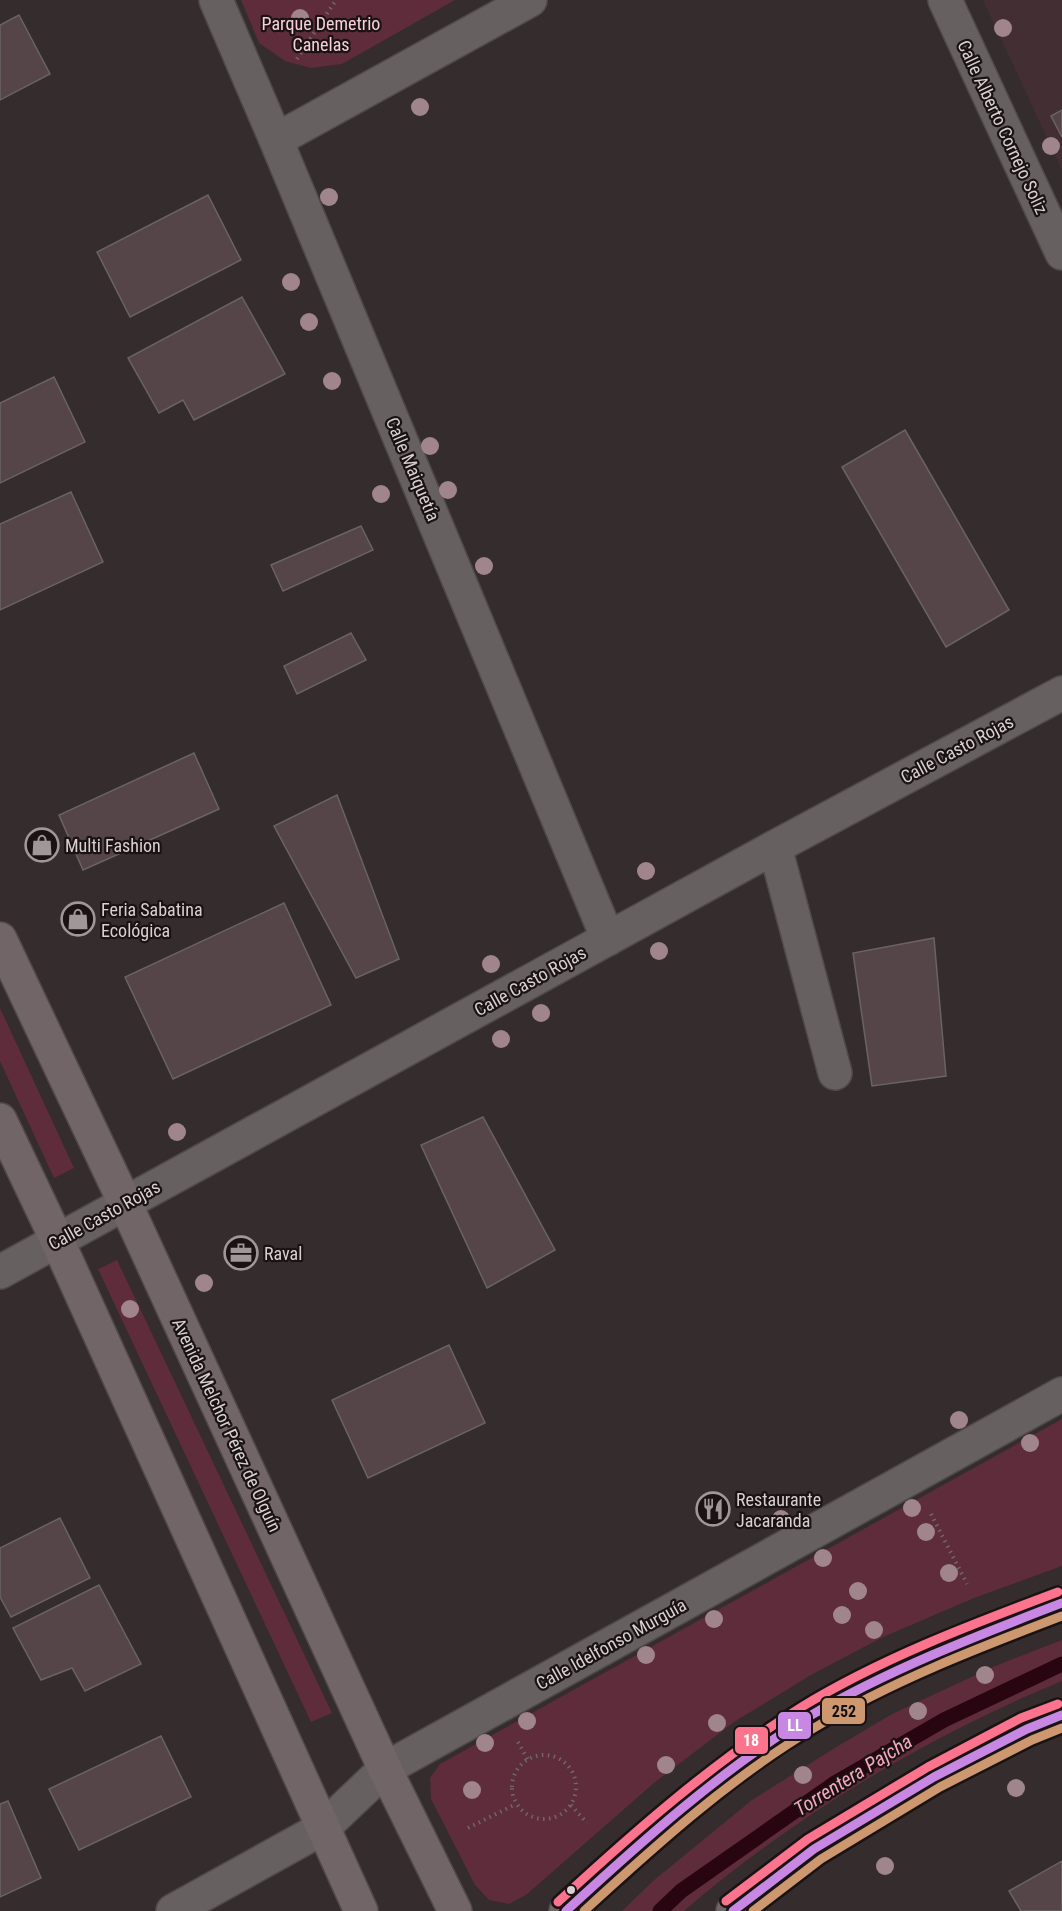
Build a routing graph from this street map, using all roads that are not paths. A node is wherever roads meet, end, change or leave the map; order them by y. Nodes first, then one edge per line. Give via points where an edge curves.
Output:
1 (216, 0) edge
2 (530, 0) edge
3 (945, 0) edge
4 (276, 140) junction
5 (1062, 253) edge
6 (1062, 693) edge
7 (775, 847) junction
8 (0, 939) edge
9 (608, 939) junction
10 (835, 1073) dead end
11 (0, 1120) edge
12 (125, 1203) junction
13 (57, 1240) junction
14 (0, 1272) edge
15 (1062, 1394) edge
16 (1062, 1603) edge
17 (1062, 1715) edge
18 (386, 1769) junction
19 (323, 1828) junction
20 (172, 1911) edge
21 (361, 1911) edge
22 (455, 1911) edge
23 (566, 1911) edge
24 (733, 1911) edge

1 - 4 street, Calle Maiquetía
2 - 4 street
3 - 5 street, Calle Alberto Cornejo Soliz
4 - 9 street, Calle Maiquetía
6 - 7 street, Calle Casto Rojas
7 - 9 street, Calle Casto Rojas
7 - 10 street
8 - 12 highway, Avenida Melchor Pérez de Olguín
9 - 12 street, Calle Casto Rojas
11 - 13 highway
12 - 13 street, Calle Casto Rojas
12 - 18 highway, Avenida Melchor Pérez de Olguín
13 - 14 street, Calle Casto Rojas
13 - 19 highway
15 - 18 street, Calle Idelfonso Murguía
16 - 23 main road via 991,1629 816,1712 730,1770
17 - 24 main road via 934,1777 814,1849
18 - 19 street, Calle Idelfonso Murguía
18 - 22 highway, Avenida Melchor Pérez de Olguín
19 - 20 street, Calle Idelfonso Murguía
19 - 21 highway

